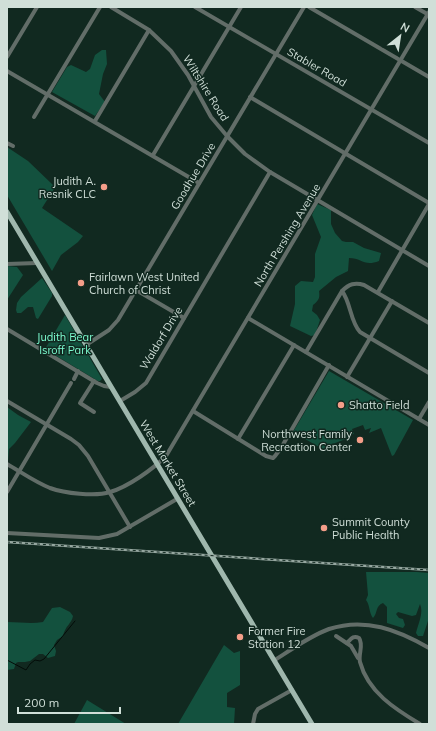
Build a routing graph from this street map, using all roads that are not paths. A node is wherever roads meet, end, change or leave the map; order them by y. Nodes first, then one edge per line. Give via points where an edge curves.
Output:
1 (37, 7) edge
2 (100, 7) edge
3 (111, 7) edge
4 (195, 7) edge
5 (241, 7) edge
6 (304, 7) edge
7 (310, 7) edge
8 (415, 7) edge
9 (429, 14) edge
10 (229, 27) junction
11 (149, 30) junction
12 (276, 54) junction
13 (7, 57) edge
14 (401, 60) junction
15 (7, 70) edge
16 (429, 76) edge
17 (193, 86) junction
18 (48, 94) junction
19 (250, 97) junction
20 (372, 110) junction
21 (34, 117) dead end
22 (95, 121) junction
23 (227, 136) junction
24 (7, 143) edge
25 (429, 143) edge
26 (13, 146) dead end
27 (346, 153) junction
28 (153, 155) junction
29 (270, 172) junction
30 (199, 183) junction
31 (318, 200) junction
32 (429, 203) edge
33 (7, 212) edge
34 (402, 250) junction
35 (37, 262) junction
36 (7, 264) edge
37 (429, 266) edge
38 (136, 290) junction
39 (342, 291) junction
40 (378, 292) junction
41 (392, 301) junction
42 (184, 318) junction
43 (248, 318) junction
44 (429, 323) edge
45 (7, 329) edge
46 (370, 338) junction
47 (294, 344) junction
48 (86, 345) junction
49 (306, 352) junction
50 (329, 366) junction
51 (78, 371) junction
52 (429, 373) edge
53 (347, 376) junction
54 (74, 379) dead end
55 (94, 381) junction
56 (71, 383) dead end
57 (111, 386) junction
58 (7, 401) edge
59 (120, 401) junction
60 (429, 402) edge
61 (192, 411) junction
62 (94, 412) dead end
63 (419, 419) junction
64 (46, 424) junction
65 (429, 425) edge
66 (238, 439) junction
67 (7, 464) edge
68 (157, 465) junction
69 (19, 471) junction
70 (7, 492) edge
71 (109, 493) junction
72 (178, 499) junction
73 (130, 527) junction
74 (7, 533) edge
75 (336, 636) dead end
76 (346, 643) junction
77 (429, 648) edge
78 (359, 659) junction
79 (275, 660) junction
80 (292, 690) junction
81 (253, 724) edge
82 (312, 724) edge
83 (420, 724) edge

1 - 13 street
2 - 18 street
3 - 11 street, Wiltshire Road
4 - 10 street, Stabler Road
5 - 10 street
6 - 12 street, Goodhue Drive
7 - 14 street
8 - 9 street
9 - 14 street, North Pershing Avenue
10 - 12 street, Stabler Road
10 - 17 street
11 - 17 street, Wiltshire Road via 178,60
11 - 22 street
12 - 19 street, Goodhue Drive
12 - 20 street, Stabler Road
14 - 16 street
14 - 20 street, North Pershing Avenue
15 - 18 street
17 - 23 street, Wiltshire Road via 211,118
17 - 28 street
18 - 21 street
18 - 22 street
19 - 23 street, Goodhue Drive
19 - 27 street
20 - 25 street, Stabler Road
20 - 27 street, North Pershing Avenue
22 - 28 street
23 - 29 street, Wiltshire Road via 245,154
23 - 30 street, Goodhue Drive
24 - 26 street
27 - 31 street, North Pershing Avenue
27 - 32 street
28 - 30 street
29 - 31 street, Wiltshire Road
29 - 42 street, Waldorf Drive
30 - 38 street, Goodhue Drive
31 - 34 street, Wiltshire Road
31 - 43 street, North Pershing Avenue
32 - 34 street
33 - 35 main road, West Market Street
34 - 37 street, Wiltshire Road
34 - 40 street
35 - 36 street
35 - 48 main road, West Market Street
38 - 42 street
38 - 48 street, Goodhue Drive via 113,326
39 - 40 street via 357,283
39 - 46 street via 348,300 357,328
39 - 49 street
40 - 41 street
41 - 44 street
41 - 46 street
42 - 59 street, Waldorf Drive via 146,383
43 - 47 street
43 - 61 street, North Pershing Avenue
45 - 51 street
46 - 52 street
46 - 53 street
47 - 49 street
47 - 66 street
48 - 57 main road, West Market Street
49 - 50 street
50 - 53 street
50 - 66 street via 276,456 268,457
51 - 54 street
51 - 55 street
53 - 63 street
55 - 57 street
55 - 62 street via 80,403
56 - 64 street
57 - 59 main road, West Market Street
58 - 64 street
59 - 68 main road, West Market Street
60 - 63 street
61 - 66 street
61 - 68 street, North Pershing Avenue via 166,456
63 - 65 street
64 - 69 street
64 - 71 street via 79,445
67 - 69 street
68 - 71 street, North Pershing Avenue
68 - 72 main road, West Market Street
69 - 70 street
69 - 71 street via 58,491
71 - 73 street
72 - 73 street
72 - 79 main road, West Market Street
73 - 74 street via 117,534 98,538
75 - 76 street
76 - 78 street
76 - 78 street via 354,637 360,638
77 - 79 street via 394,630 355,625 319,633
78 - 83 street via 369,681 381,697
79 - 80 main road, West Market Street
80 - 81 street via 258,709
80 - 82 main road, West Market Street

